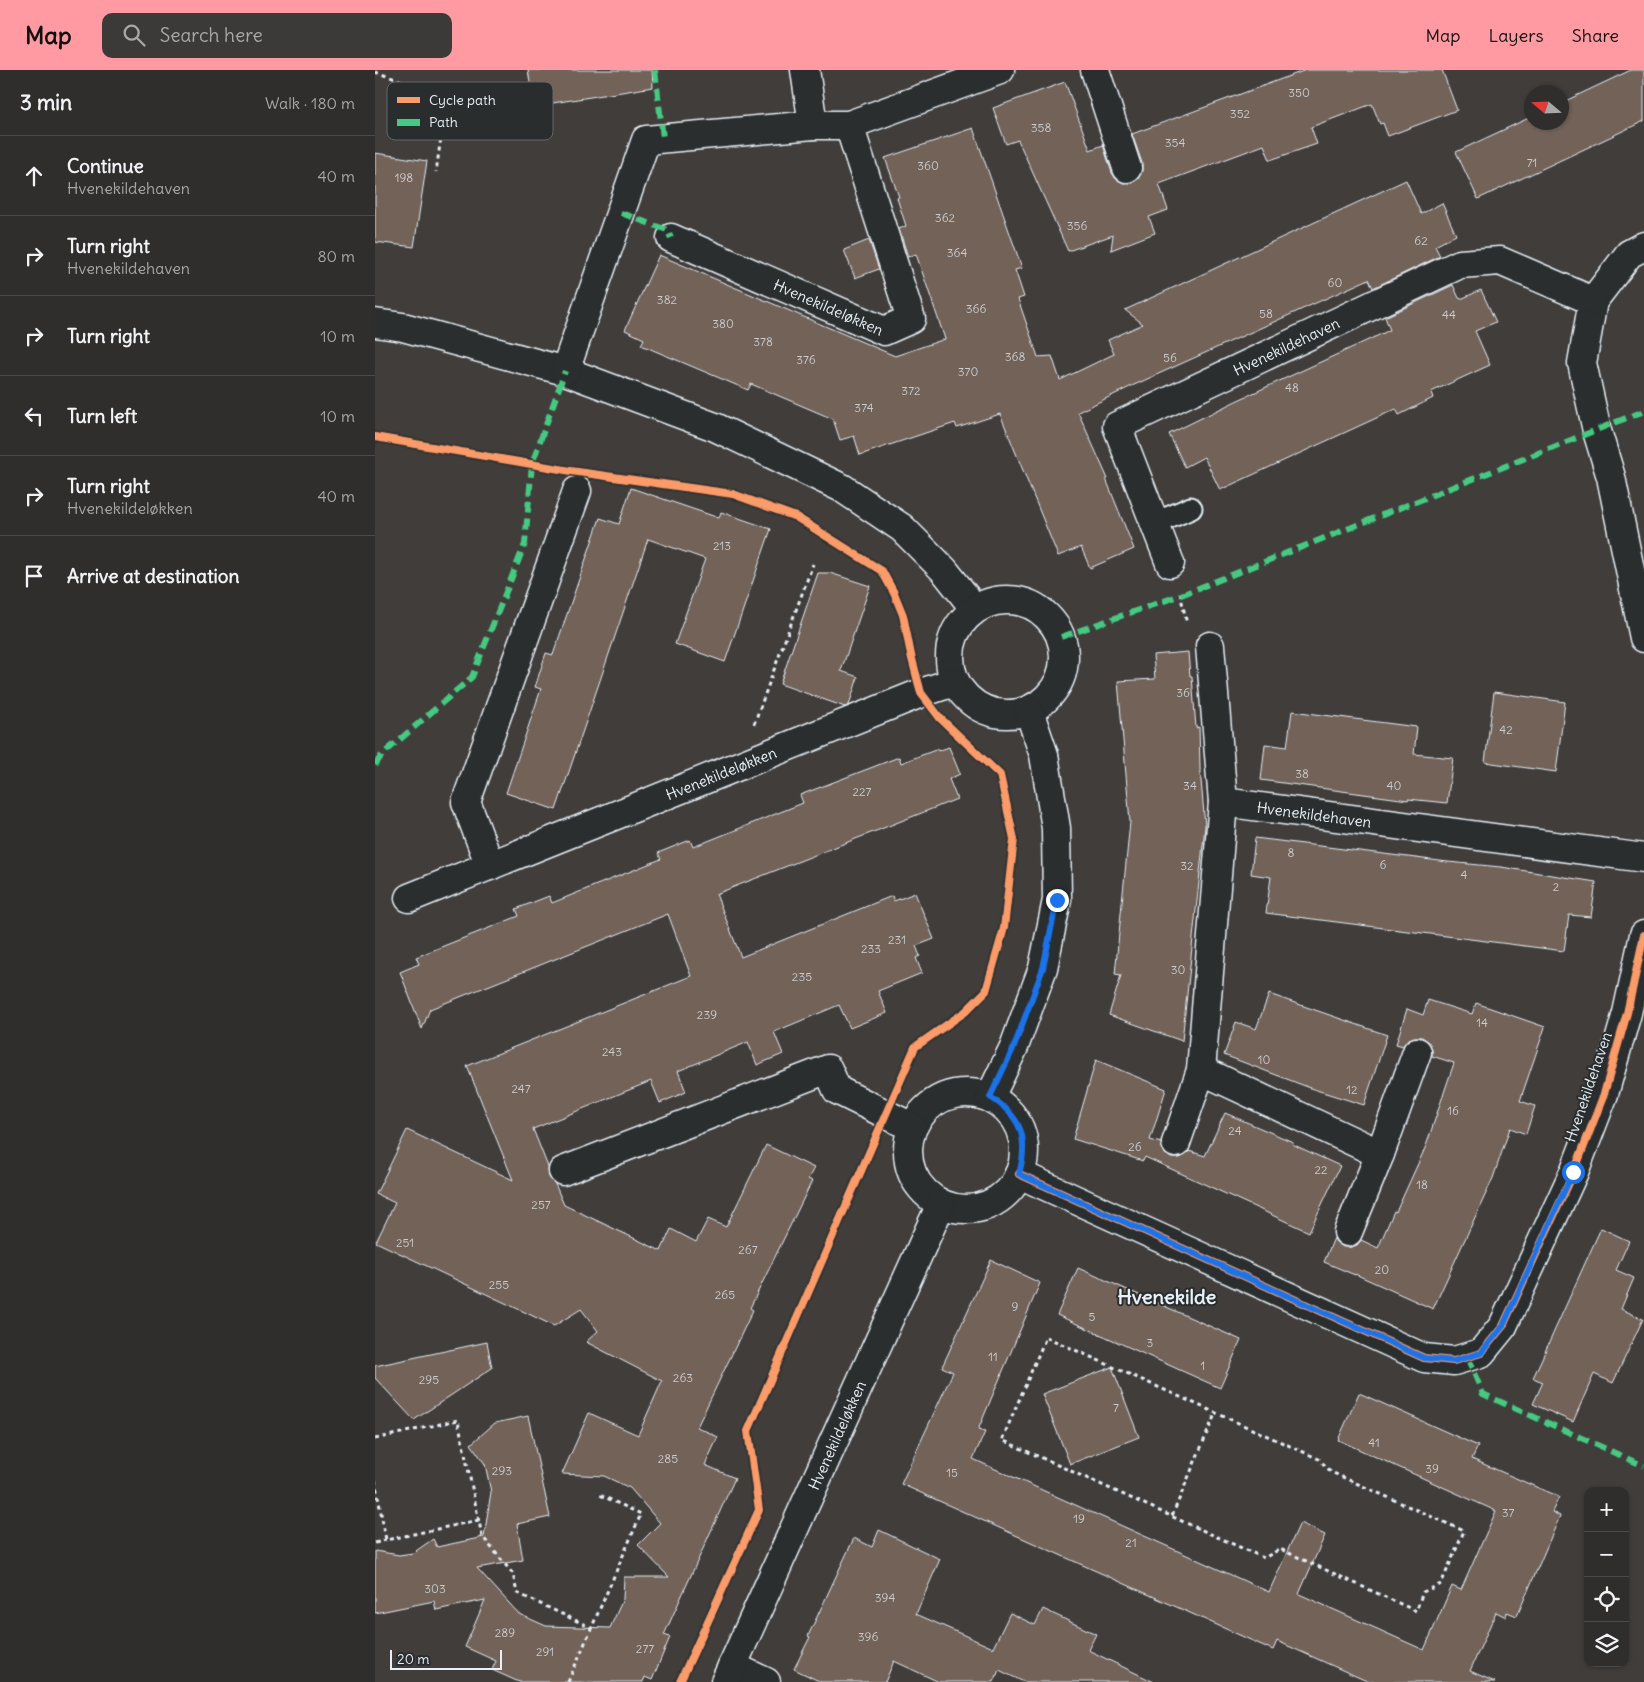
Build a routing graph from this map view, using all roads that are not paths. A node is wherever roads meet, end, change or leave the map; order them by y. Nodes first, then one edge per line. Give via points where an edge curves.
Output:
1 (805, 70) edge
2 (1000, 70) edge
3 (1095, 70) edge
4 (849, 124) junction
5 (813, 125) junction
6 (1127, 168) dead end
7 (671, 238) dead end
8 (1644, 246) edge
9 (1593, 301) junction
10 (375, 323) edge
11 (565, 371) junction
12 (577, 492) dead end
13 (1191, 508) dead end
14 (1154, 524) junction
15 (1170, 564) road end
16 (975, 609) junction
17 (1644, 638) edge
18 (1211, 646) road end
19 (954, 682) junction
20 (1029, 710) junction
21 (1223, 802) junction
22 (1644, 858) edge
23 (490, 866) junction
24 (409, 898) dead end
25 (1644, 935) edge
26 (1417, 1052) dead end
27 (1201, 1070) junction
28 (990, 1097) junction
29 (912, 1127) junction
30 (1176, 1143) dead end
31 (1380, 1154) junction
32 (563, 1171) dead end
33 (1019, 1174) junction
34 (941, 1204) junction
35 (1348, 1232) dead end
36 (729, 1674) edge
37 (767, 1682) edge

1 - 5 street
2 - 4 street
3 - 6 street
4 - 5 street
4 - 7 street, Hvenekildeløkken via 911,319 884,331
5 - 11 street via 646,140
8 - 9 street via 1629,254
9 - 14 street, Hvenekildehaven via 1500,260 1460,264 1117,426
9 - 17 street via 1582,363 1611,477
10 - 11 street via 403,327
11 - 16 street via 715,427 842,488 902,528 944,570
12 - 23 street via 466,802
13 - 14 lane
14 - 15 street, Hvenekildehaven
16 - 19 street via 954,634 950,650
16 - 20 street via 990,602 1025,602 1053,622 1065,655 1063,672 1044,702
18 - 21 street
19 - 20 street via 964,696 994,714 1011,715
19 - 23 street, Hvenekildeløkken
20 - 28 street via 1044,755 1056,828 1057,900 1043,968 1014,1047
21 - 22 street, Hvenekildehaven
21 - 27 street
23 - 24 street, Hvenekildeløkken
25 - 33 street, Hvenekildehaven via 1627,1013 1603,1094 1577,1163 1503,1326 1481,1353 1454,1361 1424,1358
26 - 31 street
27 - 30 street
27 - 31 street
28 - 29 street via 972,1092 954,1093 937,1100 922,1112
28 - 33 street via 1005,1107 1023,1138 1024,1157
29 - 32 street via 837,1090 828,1069
29 - 34 street via 908,1162 926,1194
31 - 35 street
33 - 34 street via 1009,1190 995,1202 977,1208 958,1209
34 - 36 street, Hvenekildeløkken
36 - 37 street, Hvenekildeløkken

